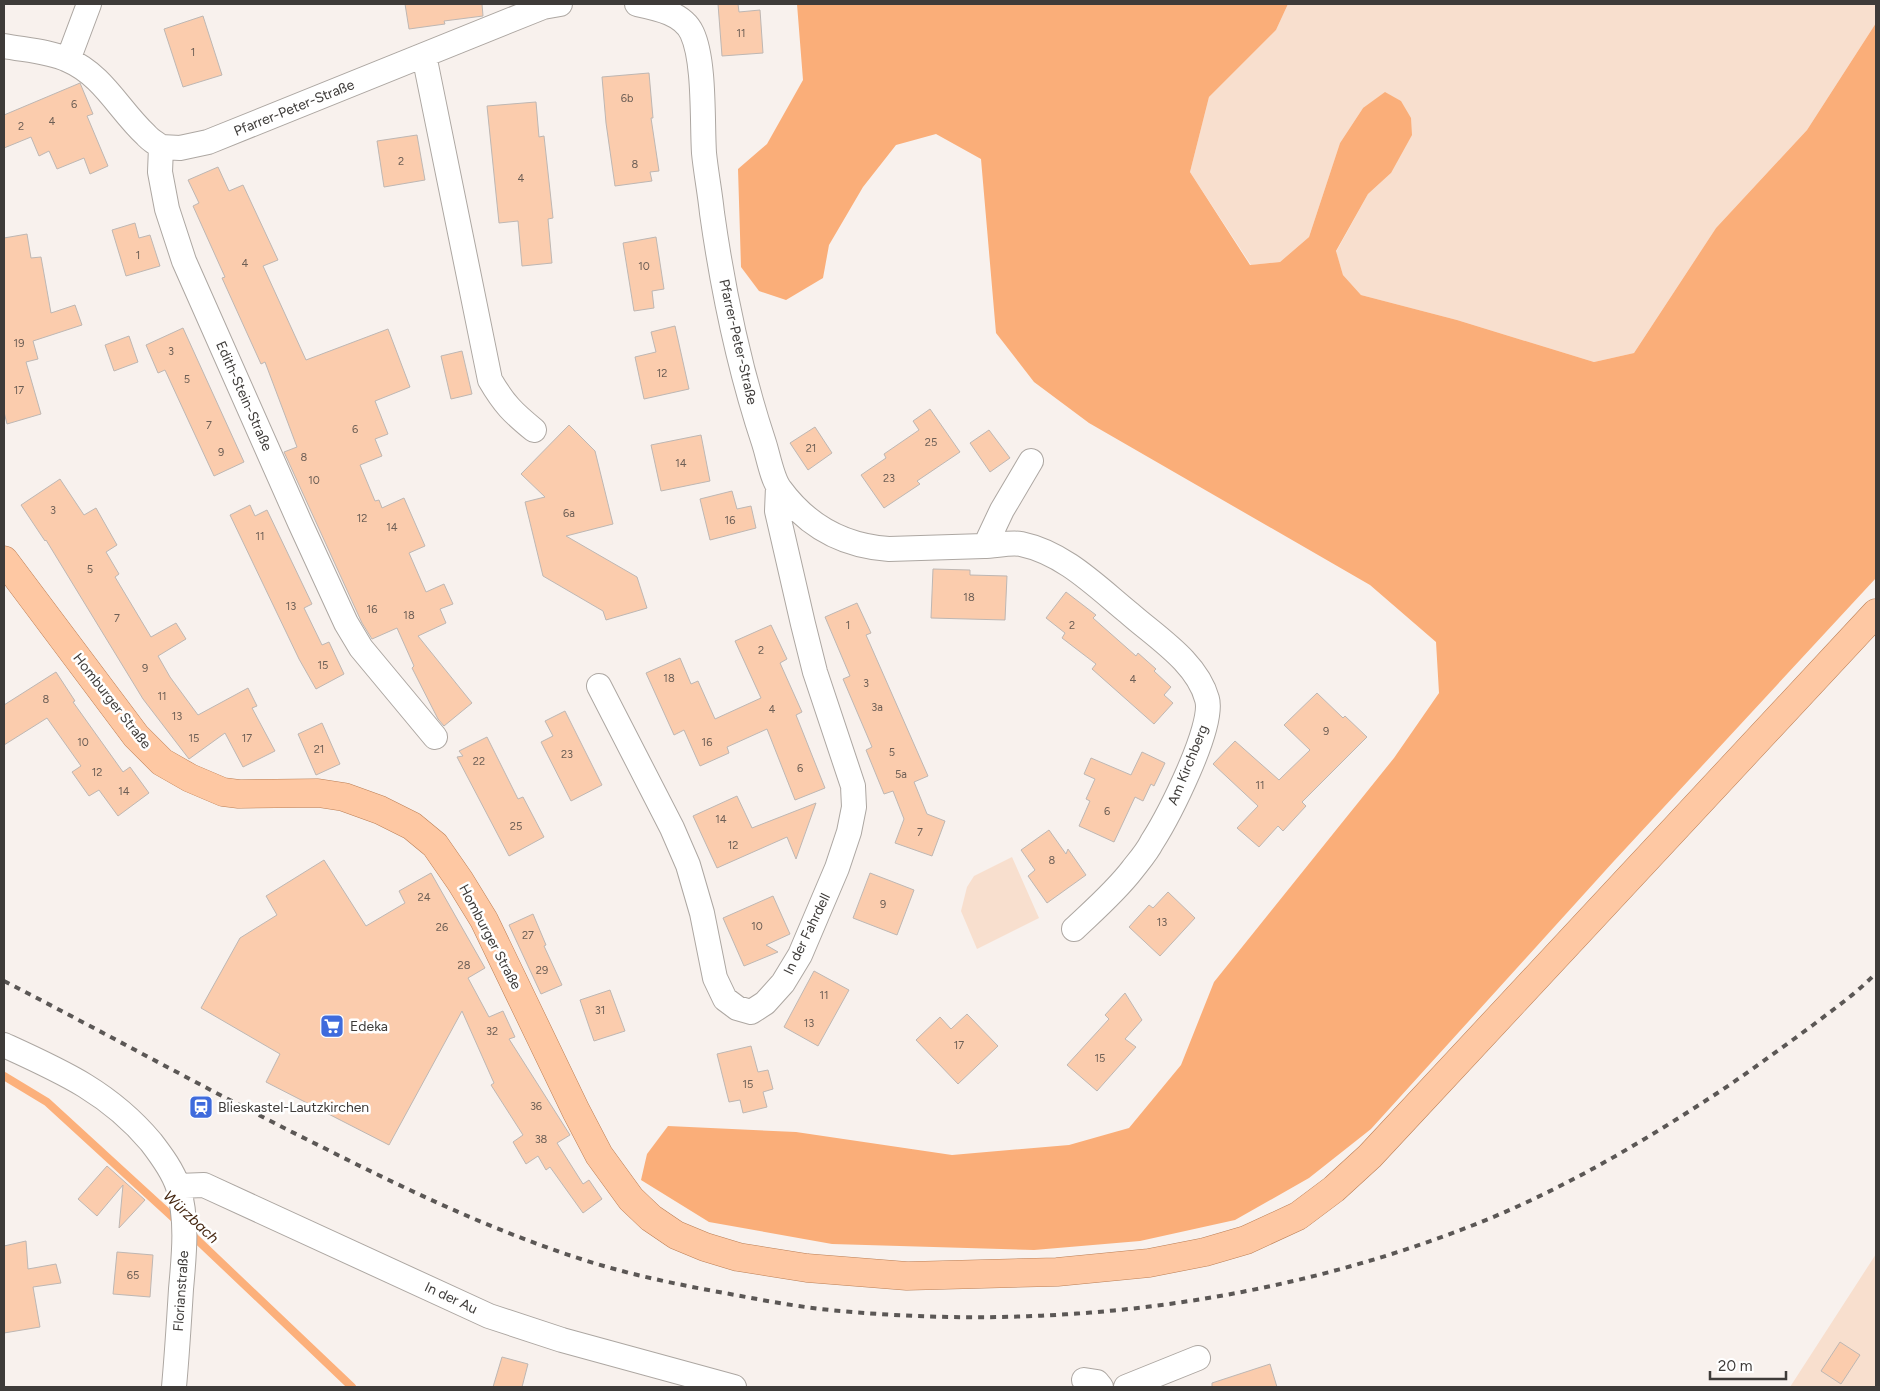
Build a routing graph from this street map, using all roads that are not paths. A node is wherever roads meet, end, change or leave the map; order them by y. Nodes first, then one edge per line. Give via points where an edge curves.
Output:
1 (89, 4) edge
2 (560, 4) edge
3 (637, 4) edge
4 (4, 46) edge
5 (424, 55) junction
6 (68, 60) junction
7 (161, 147) junction
8 (534, 430) dead end
9 (1030, 461) dead end
10 (778, 487) junction
11 (985, 546) junction
12 (4, 560) edge
13 (1876, 613) edge
14 (599, 686) dead end
15 (435, 737) dead end
16 (1074, 930) dead end
17 (4, 1045) edge
18 (178, 1186) junction
19 (1198, 1358) dead end
20 (174, 1387) edge
21 (734, 1387) edge
22 (1126, 1387) edge

1 - 6 street
2 - 5 street, Pfarrer-Peter-Straße via 543,7
3 - 10 street, Pfarrer-Peter-Straße via 660,9 680,19 692,32 699,60 704,155 719,262 740,359
4 - 6 street
5 - 7 street, Pfarrer-Peter-Straße via 208,142 180,148
5 - 8 street via 490,380 502,400
6 - 7 street via 104,86 146,135
7 - 15 street, Edith-Stein-Straße via 160,172 167,209 184,262 346,623 361,648
9 - 11 street
10 - 11 street, Pfarrer-Peter-Straße via 817,526 869,548
10 - 14 street, In der Fahrdell via 777,511 802,624 852,786 854,807 837,868 800,955 783,983 765,1003 751,1012 737,1008 725,999 715,978 688,865
11 - 16 street, Am Kirchberg via 1020,544 1067,563 1185,662 1208,700 1206,724 1197,750 1152,843 1132,871
12 - 13 main road, Homburger Straße via 136,736 162,762 224,792 318,793 344,797 412,826 435,846 484,920 599,1156 631,1199 651,1218 676,1235 730,1254 807,1268 907,1276 1057,1272 1149,1263 1246,1240 1298,1216 1370,1156
17 - 18 street, Florianstraße via 78,1080 110,1102 135,1123 161,1154
18 - 20 street, Florianstraße via 184,1243
18 - 21 street, In der Au via 204,1185 489,1316 562,1340
19 - 22 street

